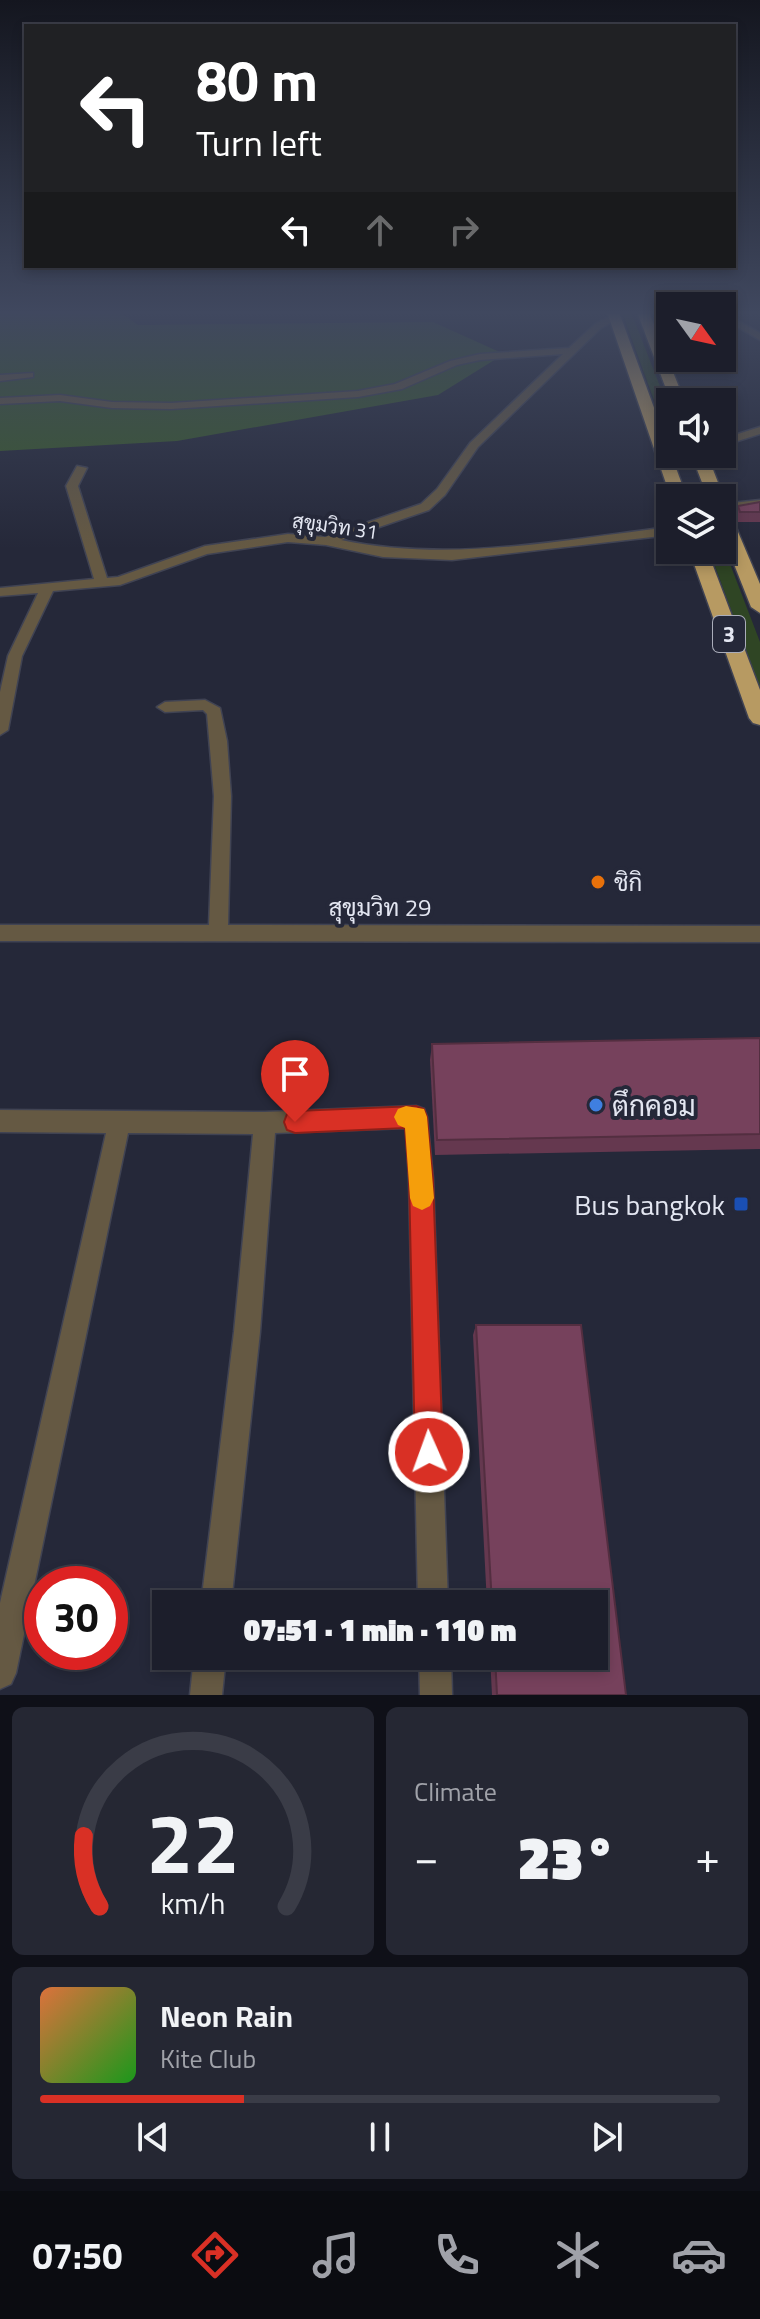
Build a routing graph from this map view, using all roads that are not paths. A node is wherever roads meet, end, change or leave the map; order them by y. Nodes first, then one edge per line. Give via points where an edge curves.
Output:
1 (375, 391) edge
2 (530, 391) edge
3 (641, 391) edge
4 (0, 401) edge
5 (760, 430) edge
6 (736, 438) edge
7 (81, 468) dead end
8 (674, 484) edge
9 (760, 504) edge
10 (736, 508) edge
11 (656, 533) edge
12 (736, 538) edge
13 (326, 541) junction
14 (703, 564) edge
15 (754, 575) edge
16 (102, 583) junction
17 (48, 587) junction
18 (0, 592) edge
19 (760, 607) edge
20 (165, 707) dead end
21 (760, 718) edge
22 (0, 730) edge
23 (0, 933) edge
24 (218, 933) junction
25 (760, 934) edge
26 (0, 1121) edge
27 (119, 1123) junction
28 (265, 1123) junction
29 (218, 1590) edge
30 (433, 1590) edge
31 (209, 1670) edge
32 (435, 1670) edge
33 (0, 1673) edge
34 (206, 1695) edge
35 (436, 1695) edge

1 - 4 street via 171,406 60,398
2 - 13 street via 474,445 425,507
3 - 8 highway
5 - 6 street
7 - 16 street via 72,486
9 - 10 street
11 - 13 street, สุขุมวิท 31 via 452,556 383,553
12 - 15 highway, 3
13 - 16 street, สุขุมวิท 31 via 288,538 205,550 131,578
14 - 21 highway, 3
15 - 19 highway, 3
16 - 17 street, สุขุมวิท 31
17 - 18 street, สุขุมวิท 31
17 - 22 street via 15,656
20 - 24 street via 205,705 215,714 224,844
23 - 24 street, สุขุมวิท 29
24 - 25 street, สุขุมวิท 29
26 - 27 street
27 - 28 street
27 - 33 street
28 - 29 street
28 - 30 street via 416,1117
31 - 34 street
32 - 35 street

